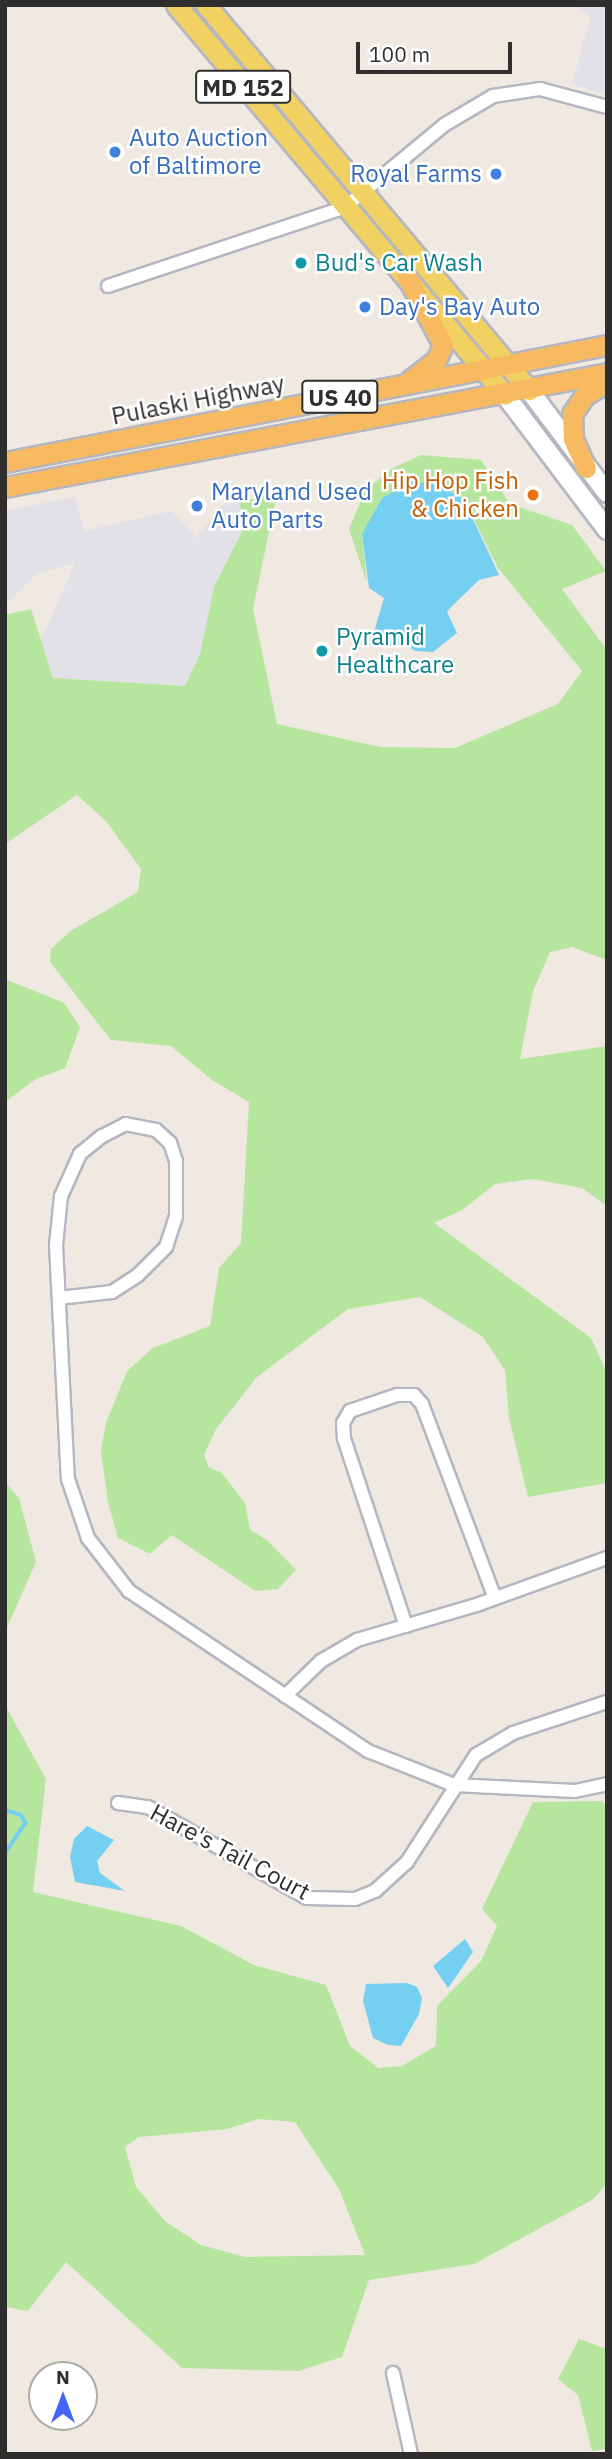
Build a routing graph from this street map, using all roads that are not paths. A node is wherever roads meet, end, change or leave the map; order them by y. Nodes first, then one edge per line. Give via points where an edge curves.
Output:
1 (176, 5) edge
2 (206, 5) edge
3 (607, 107) edge
4 (364, 192) junction
5 (345, 206) junction
6 (407, 277) junction
7 (107, 286) dead end
8 (607, 345) edge
9 (509, 364) junction
10 (485, 369) junction
11 (607, 373) edge
12 (607, 382) edge
13 (405, 384) junction
14 (529, 390) junction
15 (505, 396) junction
16 (195, 425) junction
17 (201, 452) junction
18 (5, 462) edge
19 (586, 468) junction
20 (5, 487) edge
21 (607, 494) edge
22 (607, 530) edge
23 (59, 1298) junction
24 (607, 1558) edge
25 (495, 1598) junction
26 (406, 1626) junction
27 (285, 1696) junction
28 (607, 1702) edge
29 (607, 1784) edge
30 (454, 1785) junction
31 (118, 1803) dead end
32 (393, 2373) dead end
33 (411, 2454) edge

1 - 5 main road, MD 152
2 - 4 main road, MD 152
3 - 4 street via 540,89 494,96 444,125
4 - 5 street
4 - 9 main road, MD 152
5 - 6 main road, MD 152
5 - 7 street
6 - 10 main road, MD 152
6 - 13 highway via 443,345 436,360
8 - 9 highway, Pulaski Highway / US 40
9 - 10 highway, Pulaski Highway / US 40
9 - 14 main road, MD 152
10 - 13 highway, Pulaski Highway / US 40
10 - 15 main road, MD 152
11 - 14 highway, Pulaski Highway / US 40
12 - 19 highway via 585,395 572,414 573,439
13 - 16 highway, Pulaski Highway / US 40
14 - 15 highway, Pulaski Highway / US 40
14 - 19 main road, MD 152
15 - 17 highway, Pulaski Highway / US 40
15 - 22 main road, MD 152
16 - 17 highway
16 - 18 highway, Pulaski Highway / US 40
17 - 20 highway, Pulaski Highway / US 40
19 - 21 main road, MD 152
23 - 23 street via 56,1245 61,1196 80,1154 126,1125 156,1130 170,1143 176,1160 176,1216 166,1247 138,1275 112,1292
23 - 27 street via 68,1479 88,1538 129,1591
24 - 25 street
25 - 26 street
25 - 26 street via 422,1404 414,1395 397,1395 350,1411 343,1430
26 - 27 street via 357,1640 321,1661
27 - 30 street via 368,1751
28 - 30 street, Hare's Tail Court via 513,1733 476,1755
29 - 30 street via 575,1791
30 - 31 street, Hare's Tail Court via 392,1879 355,1899 328,1901 288,1889 148,1807
32 - 33 street

